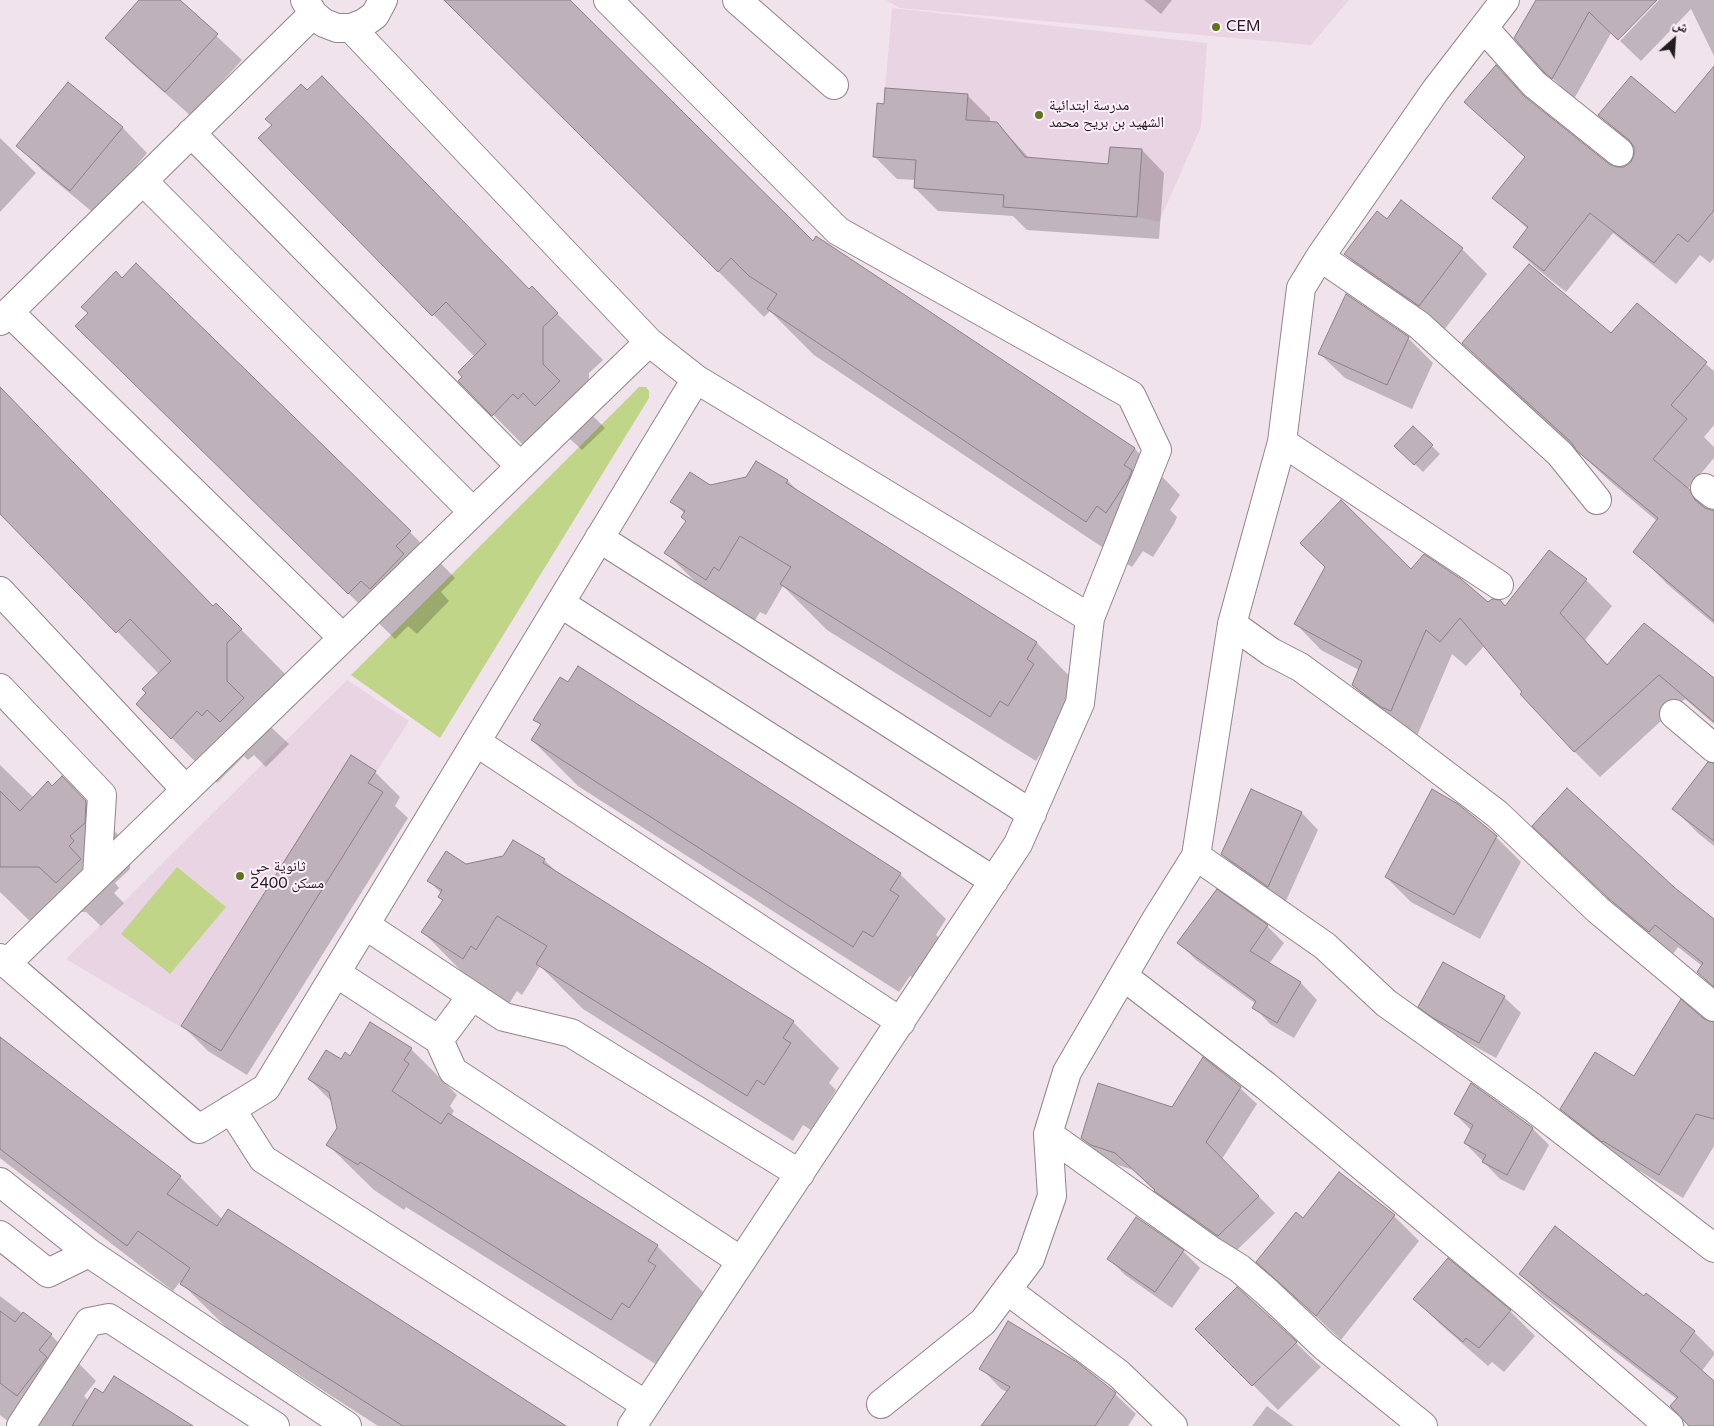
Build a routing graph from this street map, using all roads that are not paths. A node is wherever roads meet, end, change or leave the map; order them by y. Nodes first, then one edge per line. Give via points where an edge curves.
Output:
1 (383, 0) edge
2 (608, 0) edge
3 (737, 0) edge
4 (1506, 0) edge
5 (309, 7) edge
6 (351, 28) junction
7 (1484, 28) junction
8 (834, 86) dead end
9 (191, 133) junction
10 (1619, 152) dead end
11 (143, 181) junction
12 (1320, 257) junction
13 (5, 317) edge
14 (649, 342) junction
15 (696, 379) junction
16 (1282, 442) junction
17 (520, 466) junction
18 (1597, 500) dead end
19 (473, 512) junction
20 (599, 538) junction
21 (1498, 585) dead end
22 (0, 591) edge
23 (560, 604) junction
24 (1090, 618) junction
25 (1232, 624) junction
26 (343, 638) junction
27 (0, 688) edge
28 (1674, 714) dead end
29 (476, 742) junction
30 (1714, 748) edge
31 (186, 790) junction
32 (1032, 814) junction
33 (1196, 856) junction
34 (97, 876) junction
35 (994, 881) junction
36 (365, 925) junction
37 (3, 961) edge
38 (336, 973) junction
39 (1123, 976) junction
40 (472, 996) junction
41 (1714, 1007) edge
42 (901, 1022) junction
43 (439, 1040) junction
44 (231, 1109) junction
45 (1048, 1134) junction
46 (800, 1174) junction
47 (0, 1182) edge
48 (0, 1235) edge
49 (1714, 1248) edge
50 (88, 1253) junction
51 (741, 1261) junction
52 (1007, 1290) junction
53 (881, 1404) dead end
54 (639, 1416) edge
55 (21, 1426) edge
56 (276, 1426) edge
57 (347, 1426) edge
58 (1173, 1426) edge
59 (1423, 1426) edge
60 (1669, 1426) edge

1 - 6 street via 374,15
2 - 24 street via 838,231 1131,395 1157,450
3 - 8 street
4 - 7 street
5 - 6 street via 324,23 337,28
5 - 9 street
6 - 14 street
7 - 10 street via 1534,84
7 - 12 street via 1435,91
9 - 11 street
9 - 17 street
11 - 13 street
11 - 19 street
12 - 16 street via 1301,288
12 - 18 street via 1419,325 1560,454
13 - 26 street
14 - 15 street
14 - 17 street
15 - 20 street
15 - 24 street
16 - 21 street
16 - 25 street
17 - 19 street
19 - 26 street
20 - 23 street
20 - 32 street
22 - 31 street
23 - 29 street
23 - 35 street
24 - 32 street via 1080,702
25 - 33 street
25 - 41 street via 1271,652 1300,667 1497,814 1598,910
26 - 31 street
27 - 34 street via 102,795
28 - 30 street
29 - 36 street
29 - 42 street
31 - 34 street
32 - 35 street via 1018,844
33 - 39 street
33 - 49 street via 1325,946 1386,1003 1532,1107
34 - 37 street
35 - 42 street
36 - 38 street
36 - 40 street
37 - 44 street via 199,1129
38 - 43 street
38 - 44 street via 266,1088
39 - 45 street via 1067,1072
39 - 60 street via 1266,1086
40 - 43 street
40 - 46 street via 504,1017 572,1033
42 - 46 street
43 - 51 street via 453,1071
44 - 54 street via 263,1159
45 - 52 street via 1052,1196 1030,1259
45 - 59 street via 1239,1268 1324,1346
46 - 51 street
47 - 50 street
48 - 50 street via 48,1273
50 - 57 street
51 - 54 street
52 - 53 street via 983,1322
52 - 58 street via 1119,1374
55 - 56 street via 89,1322 109,1318

